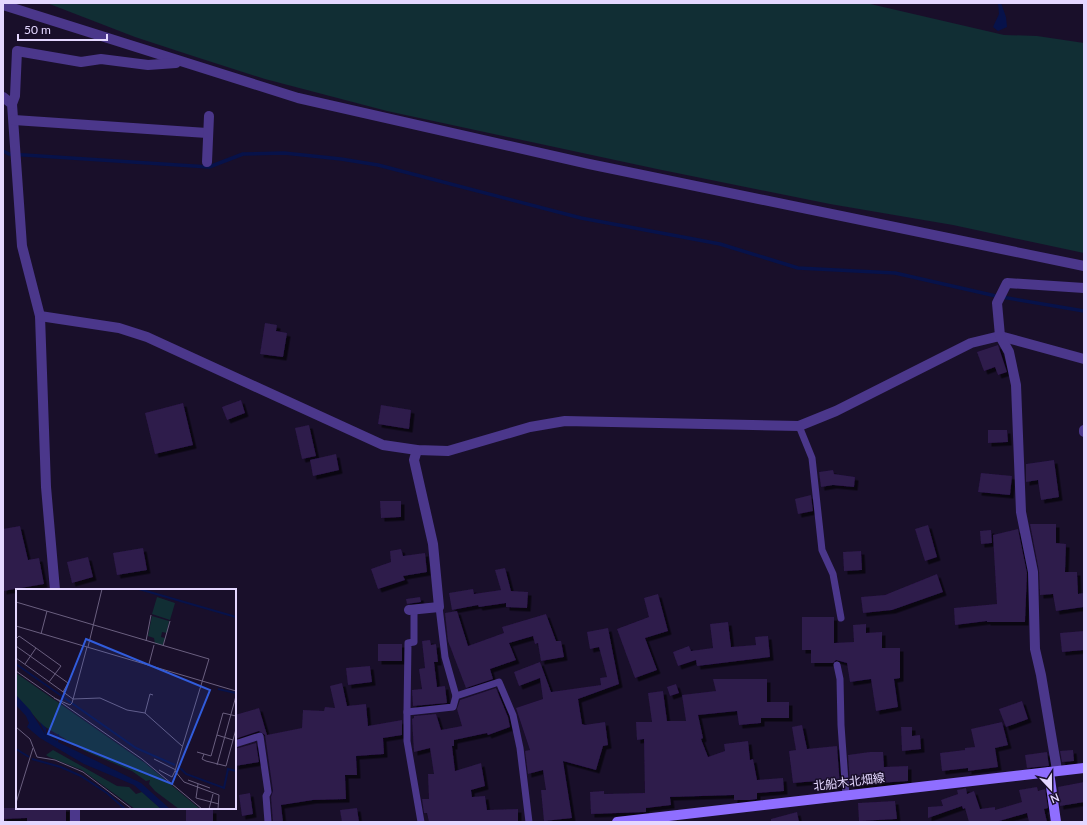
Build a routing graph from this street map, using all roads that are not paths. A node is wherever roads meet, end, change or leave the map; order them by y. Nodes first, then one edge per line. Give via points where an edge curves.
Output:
1 (3, 5) edge
2 (182, 62) junction
3 (3, 97) edge
4 (12, 104) junction
5 (209, 116) dead end
6 (14, 120) junction
7 (208, 133) junction
8 (207, 162) dead end
9 (1084, 266) edge
10 (1084, 288) edge
11 (40, 316) junction
12 (1000, 336) junction
13 (1084, 359) edge
14 (799, 426) junction
15 (417, 450) junction
16 (55, 589) edge
17 (439, 607) junction
18 (412, 612) joint
19 (841, 618) dead end
20 (837, 665) dead end
21 (456, 696) junction
22 (406, 712) junction
23 (236, 744) edge
24 (1084, 768) edge
25 (1052, 771) junction
26 (846, 796) junction
27 (75, 809) edge
28 (675, 819) edge
29 (75, 822) edge
30 (268, 822) edge
31 (421, 822) edge
32 (529, 822) edge
33 (617, 822) edge
34 (1056, 822) edge

1 - 2 street
2 - 4 street via 148,65 101,59 81,62 16,52 15,96
2 - 9 street via 298,98 365,115 596,166
3 - 4 street
4 - 6 street
5 - 7 street
6 - 7 street
6 - 11 street via 22,246
7 - 8 street
10 - 12 street via 1007,283 997,303
11 - 15 street via 119,328 147,337 354,433 383,444
11 - 16 street via 46,487
12 - 13 street
12 - 14 street via 971,343 836,411
12 - 25 street via 1008,352 1016,385 1021,512 1033,572 1035,649 1041,675
14 - 15 street via 566,421 530,427 448,451
14 - 19 lane via 812,458 822,550 833,574
15 - 17 street via 414,460 433,544
17 - 18 street
17 - 21 lane via 445,657
18 - 22 lane via 414,642 408,643
20 - 26 lane via 840,679
21 - 22 lane via 453,707
21 - 32 lane via 500,682 513,715 520,748
22 - 31 lane via 407,741
23 - 30 lane via 260,736 268,792
24 - 25 main road, 北船木北畑線
25 - 26 main road, 北船木北畑線
25 - 34 main road
26 - 28 main road, 北船木北畑線
27 - 29 street
28 - 33 main road, 北船木北畑線

